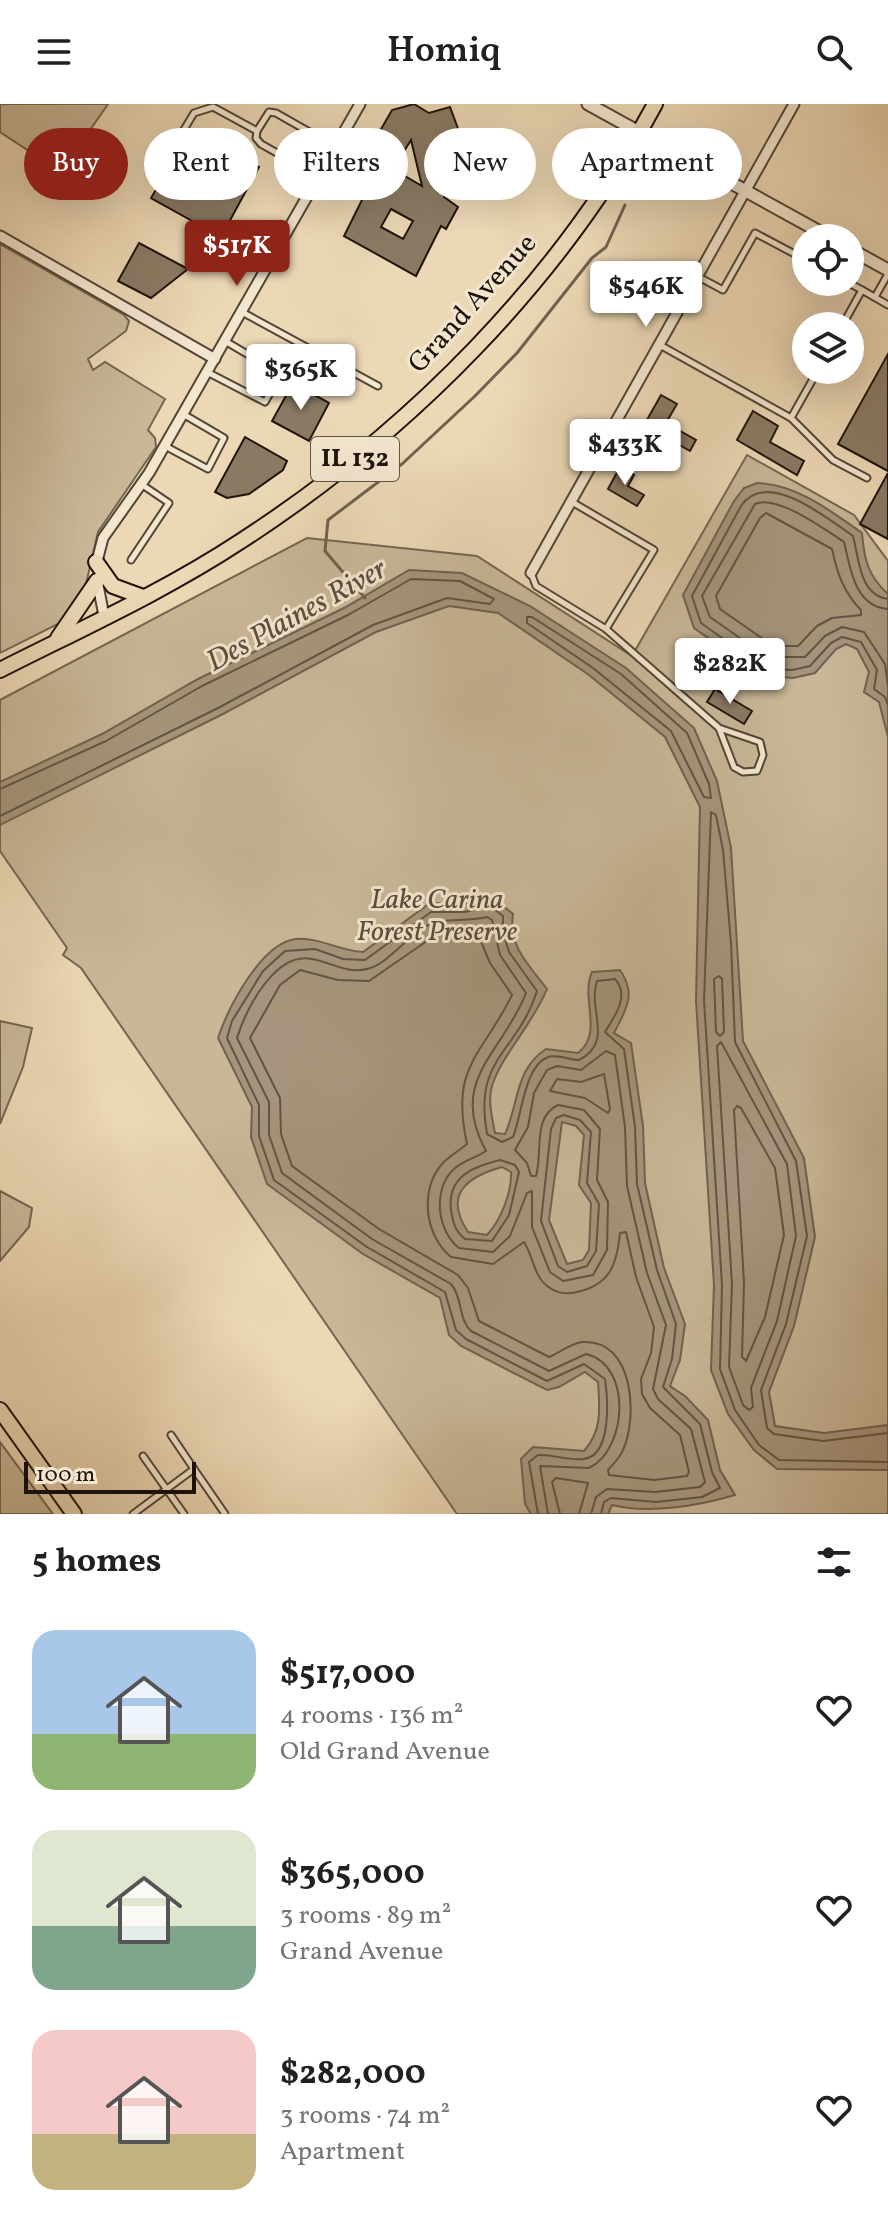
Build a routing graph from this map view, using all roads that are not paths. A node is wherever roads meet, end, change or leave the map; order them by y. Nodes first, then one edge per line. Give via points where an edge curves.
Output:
1 (360, 104) edge
2 (588, 104) edge
3 (655, 104) edge
4 (794, 104) edge
5 (183, 128) edge
6 (252, 128) edge
7 (302, 128) edge
8 (346, 128) edge
9 (633, 128) edge
10 (641, 128) edge
11 (258, 129) edge
12 (744, 190) junction
13 (305, 200) edge
14 (591, 200) edge
15 (806, 224) edge
16 (0, 236) edge
17 (792, 253) edge
18 (864, 257) edge
19 (888, 272) edge
20 (695, 275) junction
21 (864, 291) edge
22 (875, 297) junction
23 (888, 305) edge
24 (242, 312) junction
25 (225, 341) junction
26 (657, 343) junction
27 (215, 359) junction
28 (207, 372) junction
29 (810, 384) edge
30 (378, 386) dead end
31 (183, 414) junction
32 (791, 418) junction
33 (165, 446) junction
34 (867, 478) dead end
35 (141, 484) junction
36 (571, 501) junction
37 (131, 560) dead end
38 (96, 562) junction
39 (531, 573) joint
40 (97, 581) junction
41 (143, 597) junction
42 (104, 616) junction
43 (606, 629) junction
44 (55, 642) junction
45 (0, 670) edge
46 (719, 728) junction
47 (2, 1409) edge
48 (171, 1435) dead end
49 (143, 1456) dead end
50 (194, 1469) junction
51 (167, 1490) junction
52 (142, 1511) edge
53 (74, 1514) edge
54 (133, 1514) edge
55 (184, 1514) edge
56 (225, 1514) edge

1 - 8 street
2 - 9 street
3 - 10 main road, Grand Avenue / IL 132
4 - 12 street
5 - 6 lane via 194,113 213,107
7 - 11 lane via 269,112
12 - 15 street
12 - 20 street
13 - 24 street
14 - 41 main road, Grand Avenue / IL 132 via 547,263 473,349 376,441 240,542
16 - 27 street
17 - 20 lane via 755,233 723,290
18 - 19 street
19 - 22 lane
20 - 26 street
21 - 22 lane
22 - 23 lane
24 - 25 street
24 - 30 lane
25 - 27 street
25 - 28 lane via 281,374 265,402
26 - 32 lane
26 - 36 street
27 - 28 street
28 - 31 street
29 - 32 lane
31 - 33 street
31 - 33 lane via 224,438 208,469
32 - 34 lane via 833,460
33 - 35 street
35 - 37 lane via 169,503
35 - 38 street via 103,538
36 - 39 street
36 - 43 lane via 654,550
38 - 40 street
38 - 41 main road via 113,586
39 - 43 lane via 536,586
40 - 42 street
40 - 44 main road
41 - 42 main road, Grand Avenue / IL 132
42 - 44 main road, Grand Avenue / IL 132
43 - 46 lane
44 - 45 main road, Grand Avenue / IL 132
46 - 46 lane via 760,742 763,755 757,771 734,767
47 - 53 main road
48 - 50 lane
49 - 51 lane
50 - 51 lane
50 - 56 lane
51 - 52 lane
51 - 55 lane
52 - 54 lane

